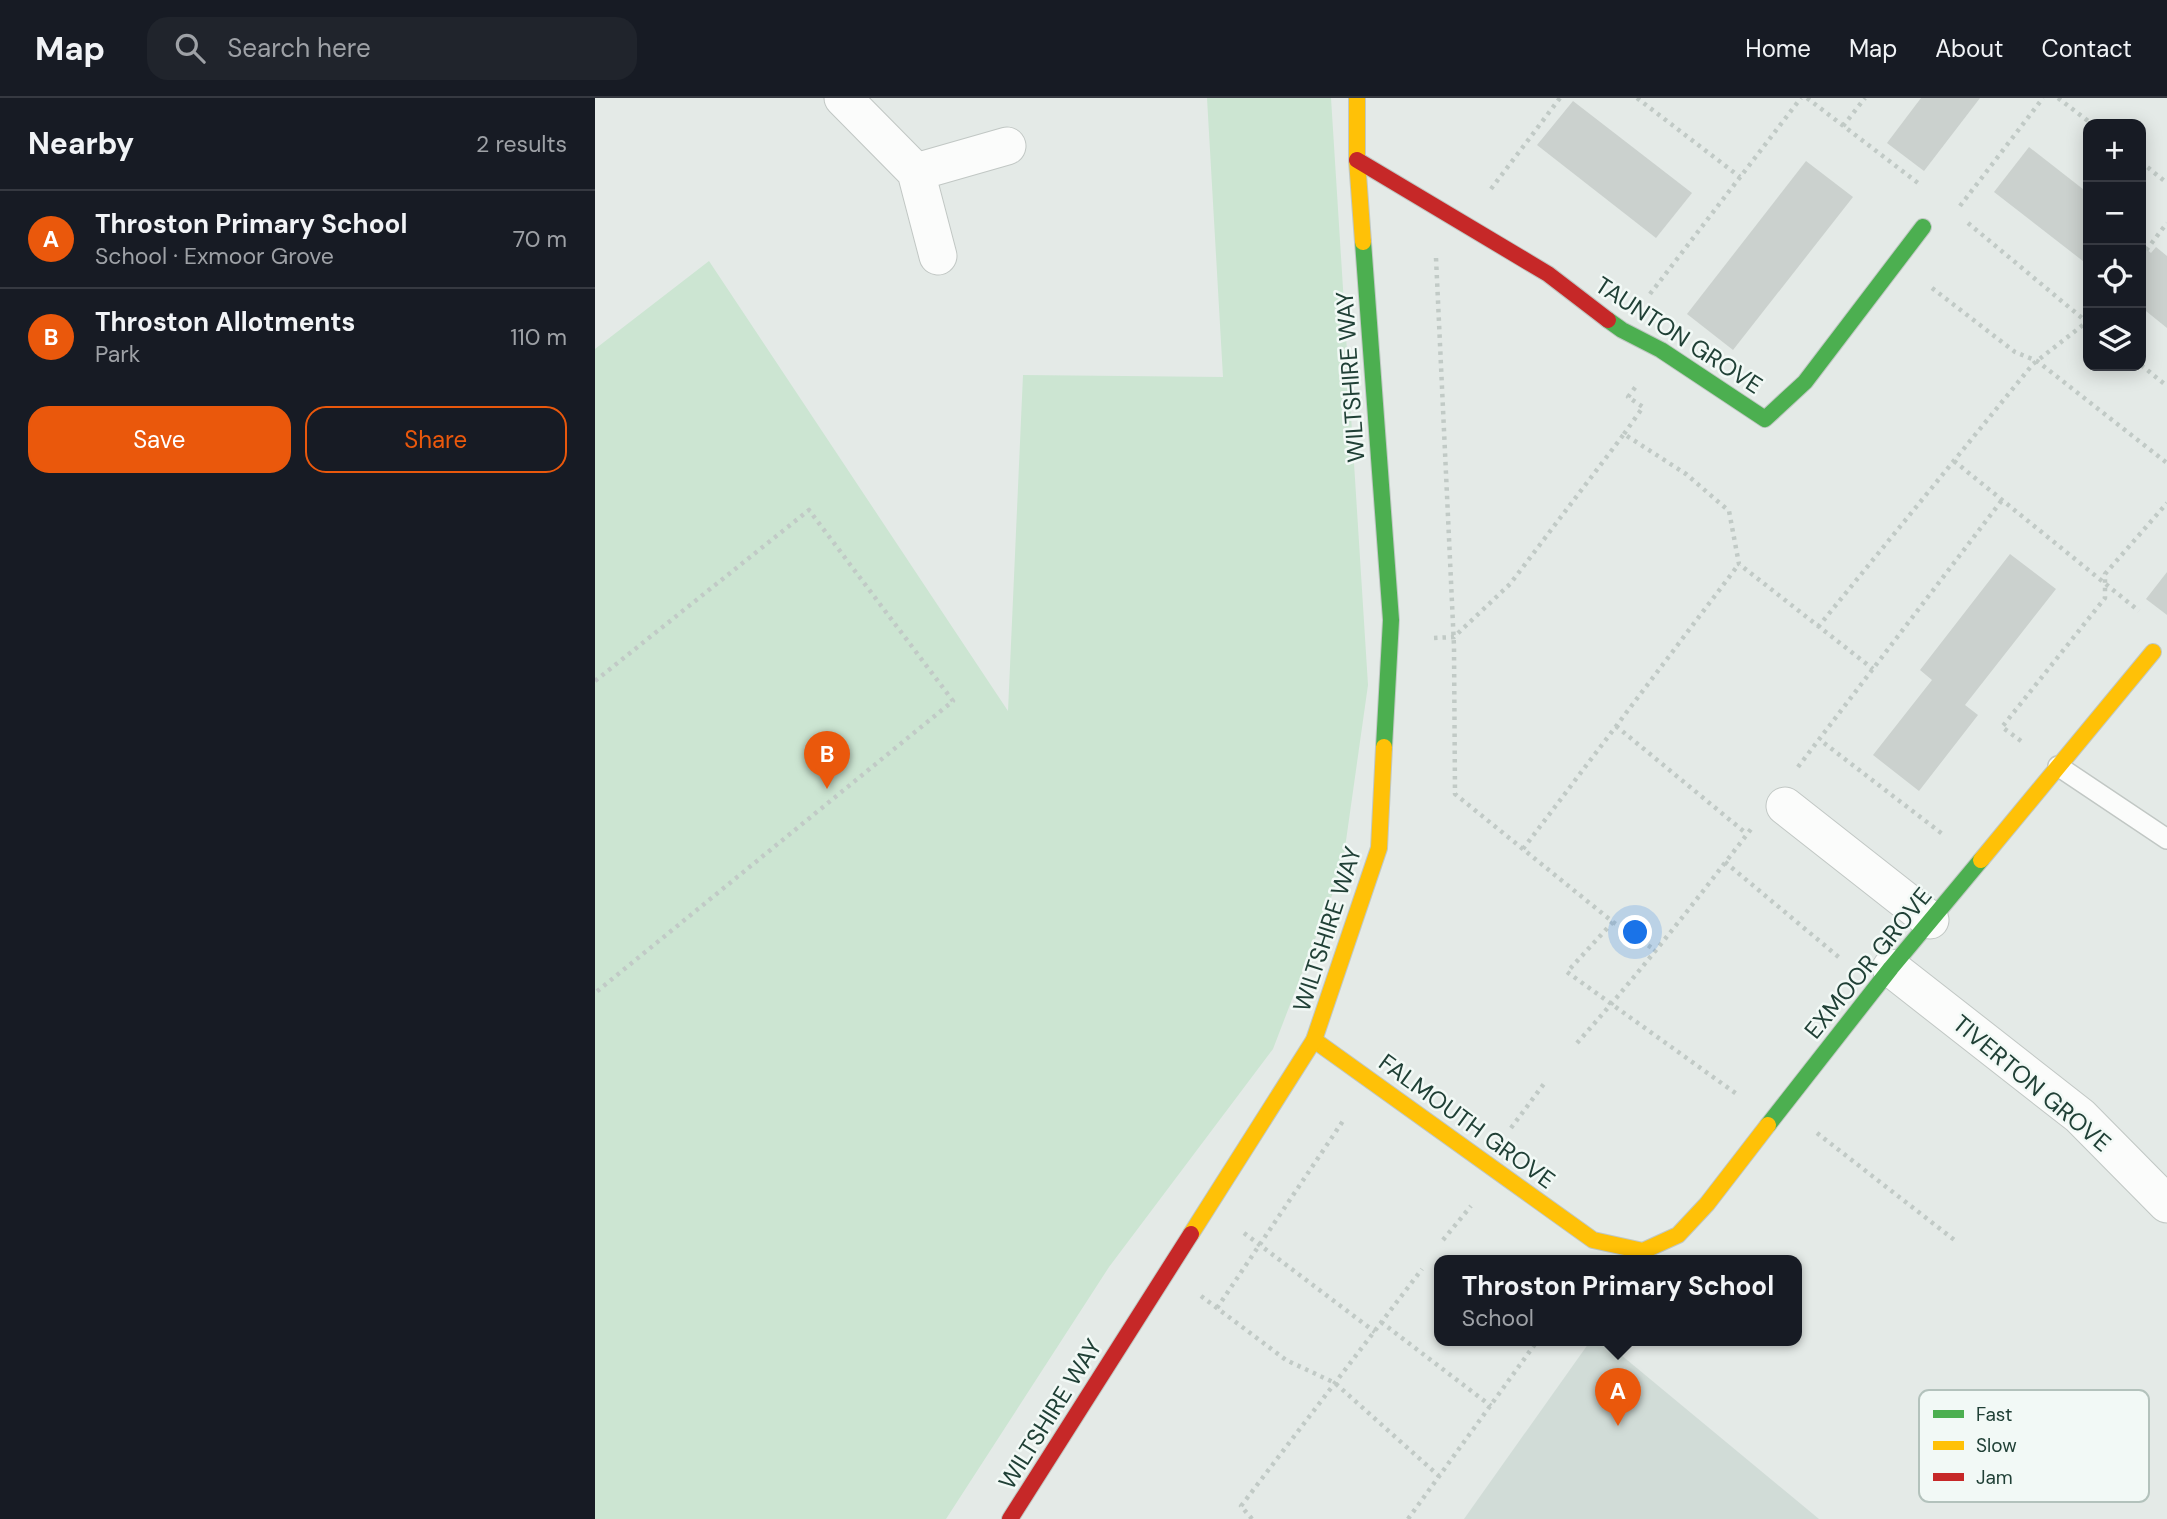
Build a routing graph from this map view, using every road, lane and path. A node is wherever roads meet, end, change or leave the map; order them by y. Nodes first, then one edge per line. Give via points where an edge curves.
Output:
1 (843, 98) edge
2 (1357, 98) edge
3 (1560, 98) edge
4 (1637, 98) edge
5 (1801, 98) edge
6 (1865, 98) edge
7 (2043, 98) edge
8 (2058, 98) edge
9 (2085, 119) edge
10 (1843, 126) dead end
11 (1007, 146) dead end
12 (1356, 160) junction
13 (2146, 166) edge
14 (916, 172) junction
15 (1740, 177) junction
16 (2167, 183) edge
17 (1434, 206) junction
18 (1955, 212) dead end
19 (2167, 223) edge
20 (1923, 228) dead end
21 (1473, 229) junction
22 (2146, 250) edge
23 (938, 256) dead end
24 (1897, 262) junction
25 (2083, 325) edge
26 (1622, 330) junction
27 (2036, 361) junction
28 (2146, 369) edge
29 (2167, 386) edge
30 (1954, 461) junction
31 (2167, 463) edge
32 (2002, 500) junction
33 (2167, 503) edge
34 (1739, 564) junction
35 (2105, 583) junction
36 (2146, 617) dead end
37 (1818, 627) junction
38 (1454, 637) junction
39 (1390, 641) junction
40 (2153, 652) dead end
41 (1873, 669) junction
42 (595, 681) edge
43 (1616, 726) junction
44 (1824, 743) dead end
45 (2058, 766) junction
46 (1797, 768) dead end
47 (1770, 815) joint
48 (1747, 834) junction
49 (2167, 839) edge
50 (1523, 849) junction
51 (1725, 862) junction
52 (1978, 862) junction
53 (1930, 920) junction
54 (1613, 922) junction
55 (1655, 950) junction
56 (1882, 981) junction
57 (595, 993) edge
58 (1612, 1004) junction
59 (1314, 1040) junction
60 (1577, 1043) dead end
61 (1546, 1081) dead end
62 (1351, 1108) dead end
63 (1778, 1113) junction
64 (1504, 1137) dead end
65 (1475, 1201) dead end
66 (2167, 1204) edge
67 (1209, 1207) junction
68 (1443, 1240) dead end
69 (1593, 1240) joint
70 (1957, 1242) dead end
71 (1261, 1246) junction
72 (1422, 1269) dead end
73 (1168, 1271) junction
74 (1217, 1309) junction
75 (1381, 1322) junction
76 (1375, 1332) junction
77 (1534, 1346) edge
78 (1335, 1383) junction
79 (1491, 1406) junction
80 (1439, 1476) junction
81 (1010, 1519) edge
82 (1252, 1519) edge
83 (1408, 1519) edge

1 - 14 street
2 - 12 street, WILTSHIRE WAY
3 - 21 path via 1492,187
4 - 15 path
5 - 15 path
6 - 10 path
7 - 18 path
8 - 9 path
11 - 14 street
12 - 17 street, TAUNTON GROVE
12 - 39 street, WILTSHIRE WAY
13 - 16 path
14 - 23 street
15 - 26 path
17 - 21 street, TAUNTON GROVE
17 - 38 path
19 - 22 path
20 - 24 street, TAUNTON GROVE
21 - 26 street, TAUNTON GROVE via 1548,274
24 - 26 street, TAUNTON GROVE via 1805,382 1765,419 1661,350
24 - 27 path via 2015,352
25 - 27 path
27 - 30 path
27 - 31 path
28 - 29 path
30 - 32 path
30 - 37 path
32 - 35 path
32 - 41 path
33 - 35 path via 2105,574
34 - 37 path
34 - 38 path via 1729,512 1686,474 1624,434 1510,583
34 - 43 path
35 - 36 path
35 - 45 path via 2105,598 2002,727
37 - 41 path
38 - 39 path
38 - 50 path via 1455,794
39 - 59 street, WILTSHIRE WAY via 1379,848
40 - 45 street, EXMOOR GROVE
41 - 46 path
42 - 57 path via 809,510 953,701
43 - 48 path
43 - 50 path
44 - 52 path
45 - 49 lane
45 - 52 street, EXMOOR GROVE
47 - 48 path
47 - 53 street
48 - 51 path
50 - 54 path
51 - 55 path
51 - 56 path via 1850,966
52 - 53 street, EXMOOR GROVE
53 - 56 street, EXMOOR GROVE
54 - 55 path
54 - 58 path via 1567,972
55 - 58 path
56 - 63 street, EXMOOR GROVE
56 - 66 street, TIVERTON GROVE via 2080,1116
58 - 60 path
58 - 63 path
59 - 67 street, WILTSHIRE WAY
59 - 69 street, FALMOUTH GROVE
61 - 64 path
62 - 71 path
63 - 69 street, EXMOOR GROVE via 1678,1235 1643,1251
63 - 70 path
65 - 68 path
67 - 71 path
67 - 73 street, WILTSHIRE WAY
71 - 74 path
71 - 76 path
72 - 75 path
73 - 74 path
73 - 81 street, WILTSHIRE WAY
74 - 78 path via 1286,1360
75 - 76 path
75 - 79 path
76 - 78 path
77 - 79 path
78 - 80 path
78 - 82 path via 1241,1506
79 - 80 path
80 - 83 path

